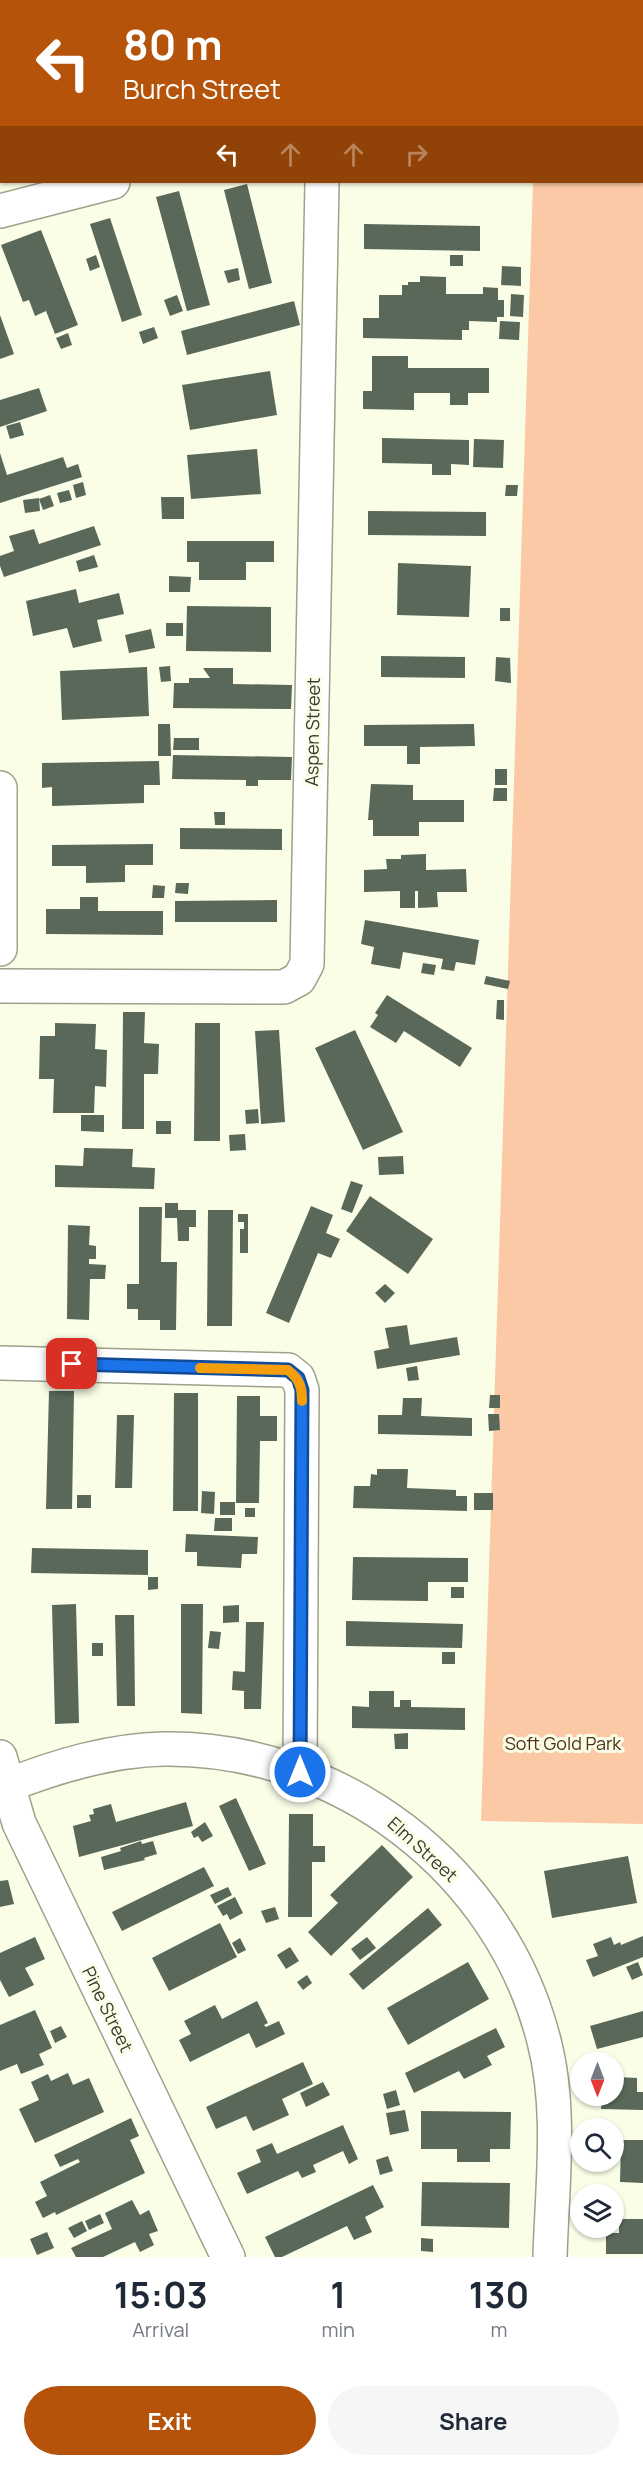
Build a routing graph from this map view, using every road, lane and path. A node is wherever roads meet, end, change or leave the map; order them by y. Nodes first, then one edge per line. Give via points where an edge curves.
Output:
1 (109, 183) edge
2 (322, 183) edge
3 (0, 211) edge
4 (0, 788) edge
5 (0, 949) edge
6 (0, 986) edge
7 (0, 1363) edge
8 (3, 1771) edge
9 (300, 1772) junction
10 (228, 2257) edge
11 (550, 2257) edge

1 - 3 street
2 - 6 street, Aspen Street via 308,964 299,979 284,987
4 - 5 street
7 - 9 street via 288,1370 298,1378 302,1390
8 - 9 street, Elm Street via 49,1769 113,1754 165,1749 226,1754
8 - 10 street, Pine Street via 19,1823
9 - 11 street, Elm Street via 387,1816 432,1851 468,1890 501,1936 528,1991 544,2040 553,2088

